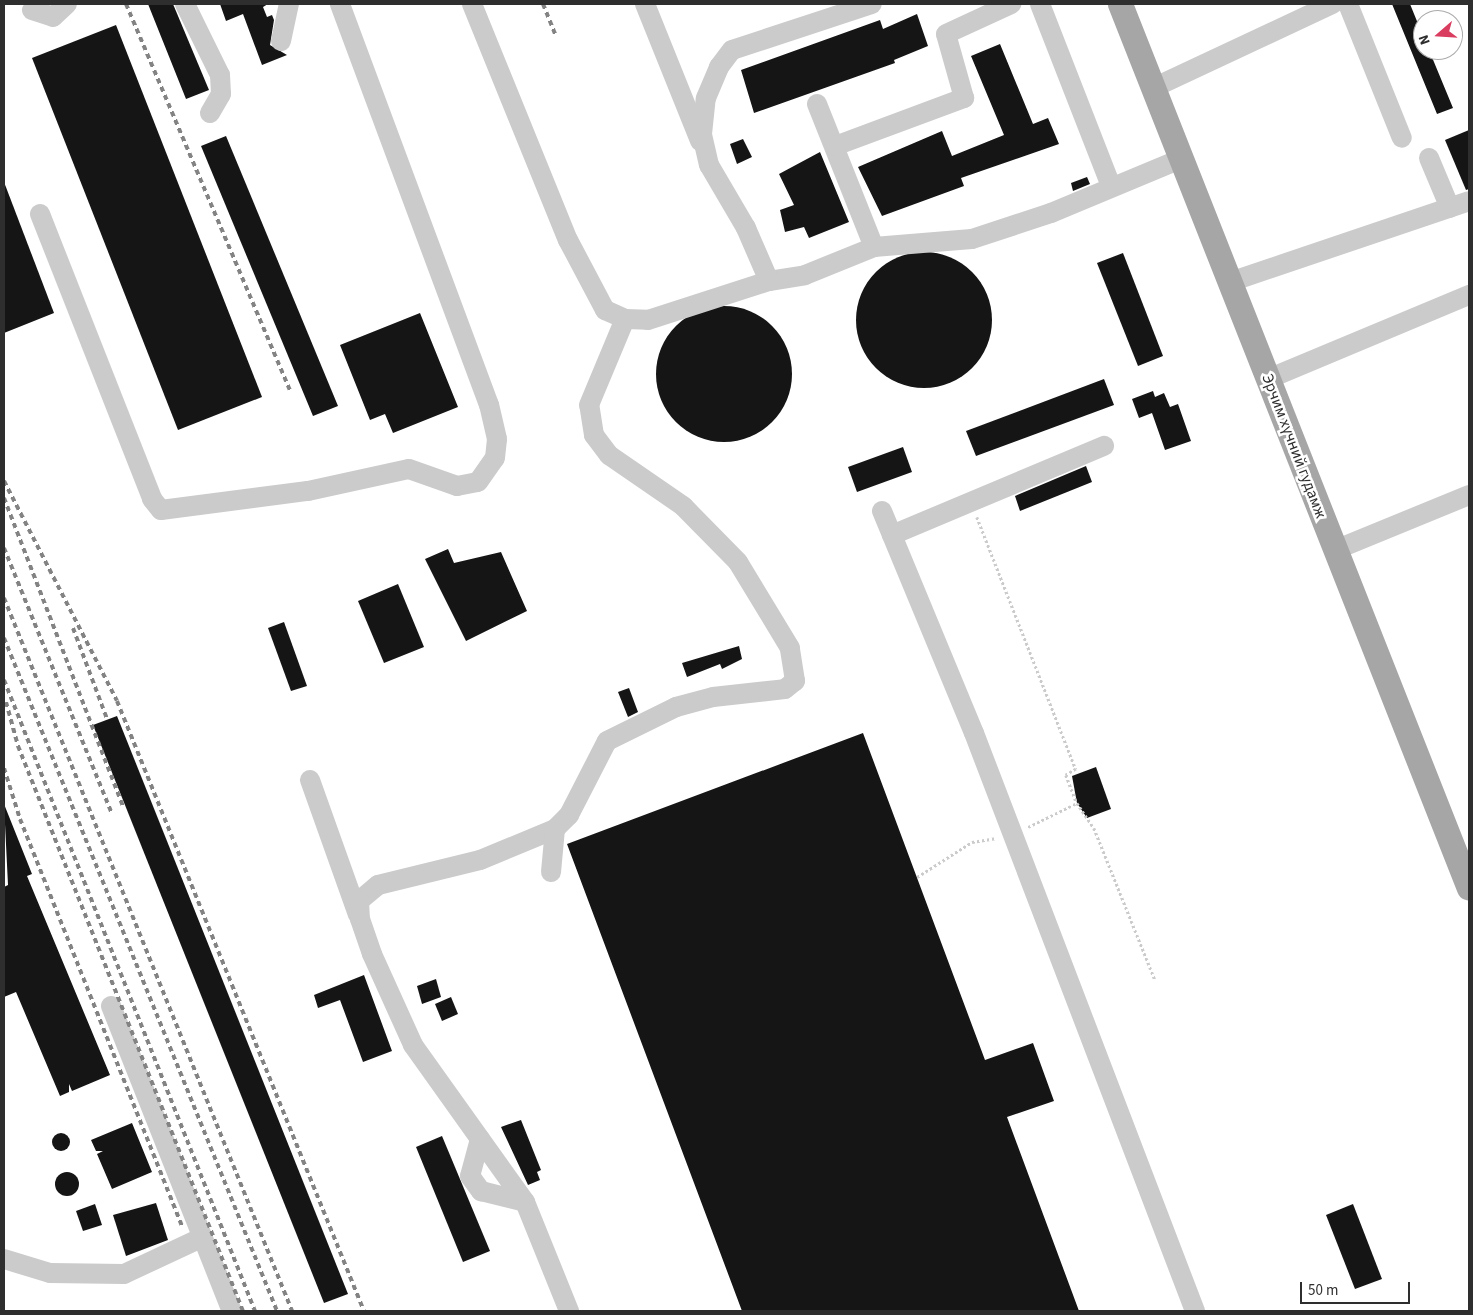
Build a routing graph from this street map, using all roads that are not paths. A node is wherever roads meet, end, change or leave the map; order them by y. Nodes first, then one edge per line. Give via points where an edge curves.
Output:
1 (67, 4) edge
2 (185, 4) edge
3 (289, 4) edge
4 (340, 4) edge
5 (472, 4) edge
6 (645, 4) edge
7 (872, 4) edge
8 (1011, 4) edge
9 (1040, 4) edge
10 (1120, 4) edge
11 (1332, 4) edge
12 (1348, 4) edge
13 (32, 10) dead end
14 (281, 40) dead end
15 (1153, 88) junction
16 (817, 104) dead end
17 (210, 113) dead end
18 (1402, 138) dead end
19 (835, 146) junction
20 (1429, 158) dead end
21 (1181, 159) junction
22 (708, 162) junction
23 (1111, 186) junction
24 (1469, 201) edge
25 (1450, 208) junction
26 (40, 214) dead end
27 (874, 247) junction
28 (769, 281) junction
29 (1230, 282) junction
30 (1469, 295) edge
31 (624, 319) junction
32 (1268, 379) junction
33 (1104, 446) dead end
34 (1469, 495) edge
35 (882, 511) dead end
36 (892, 535) junction
37 (1335, 550) junction
38 (310, 780) dead end
39 (555, 829) junction
40 (551, 872) dead end
41 (1467, 875) edge
42 (360, 919) junction
43 (111, 1006) dead end
44 (480, 1139) junction
45 (525, 1202) junction
46 (203, 1237) junction
47 (4, 1259) edge
48 (232, 1311) edge
49 (569, 1311) edge
50 (1195, 1311) edge

1 - 13 street via 53,17
2 - 17 street via 220,75 221,94
3 - 14 street
4 - 26 street via 490,405 497,439 494,458 478,482 457,486 409,469 308,491 162,510 152,499
5 - 31 street via 568,240 606,310
6 - 22 street
7 - 22 street via 732,50 719,67 706,98 702,134
8 - 19 street via 946,34 964,98
9 - 23 street
10 - 15 main road, Эрчим хүчний гудамж
11 - 15 street
12 - 18 street
15 - 21 main road, Эрчим хүчний гудамж
16 - 19 street
19 - 27 street
20 - 25 street
21 - 23 street
21 - 29 main road, Эрчим хүчний гудамж
22 - 28 street via 746,228
23 - 27 street via 1051,212 972,239
24 - 25 street
25 - 29 street
27 - 28 street via 805,275
28 - 31 street via 648,320
29 - 32 main road, Эрчим хүчний гудамж
30 - 32 street
31 - 39 street via 589,405 594,435 609,456 683,506 738,562 787,640 795,681 785,689 713,697 676,707 607,741 569,815
32 - 37 main road, Эрчим хүчний гудамж
33 - 36 street
34 - 37 street
35 - 36 street
36 - 50 street via 974,733
37 - 41 main road, Эрчим хүчний гудамж
38 - 42 street
39 - 40 street
39 - 42 street via 480,860 378,885 359,901
42 - 44 street via 413,1045
43 - 46 street
44 - 45 street
44 - 45 street via 470,1176 481,1191
45 - 49 street
46 - 47 street via 124,1274 50,1273
46 - 48 street

